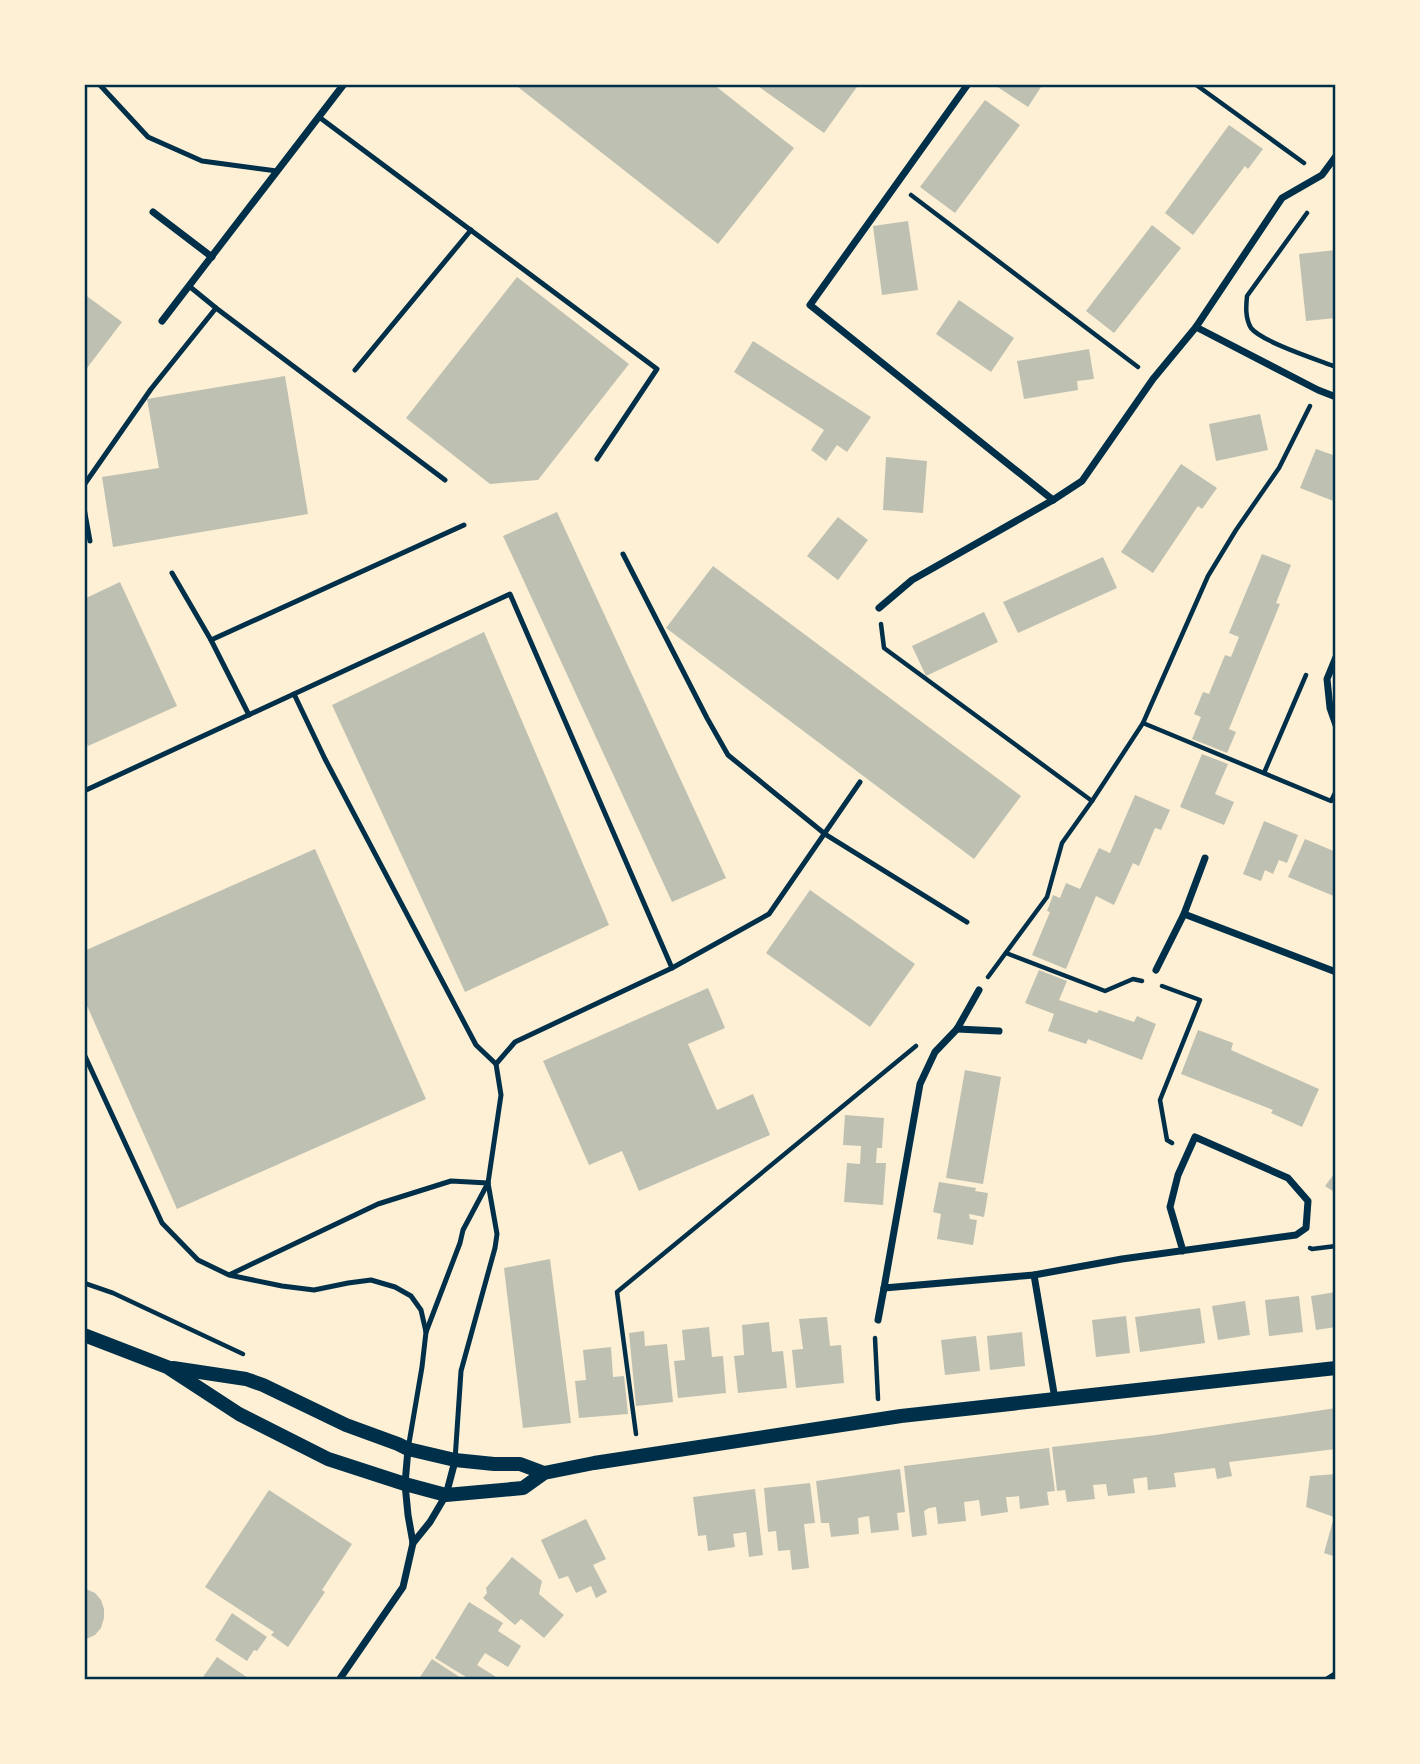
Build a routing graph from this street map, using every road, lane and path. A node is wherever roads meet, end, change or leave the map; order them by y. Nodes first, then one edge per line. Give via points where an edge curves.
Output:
1 (99, 84) edge
2 (344, 84) edge
3 (968, 84) edge
4 (1195, 84) edge
5 (319, 117) junction
6 (1336, 156) edge
7 (277, 172) junction
8 (1322, 176) junction
9 (896, 184) junction
10 (153, 212) dead end
11 (1307, 213) dead end
12 (471, 230) junction
13 (212, 257) junction
14 (189, 286) junction
15 (216, 307) junction
16 (162, 321) dead end
17 (1196, 327) junction
18 (1336, 367) edge
19 (355, 370) dead end
20 (1153, 379) junction
21 (1318, 390) junction
22 (1336, 397) edge
23 (597, 458) dead end
24 (445, 480) dead end
25 (84, 485) edge
26 (1053, 500) junction
27 (84, 508) edge
28 (464, 525) dead end
29 (90, 541) dead end
30 (623, 554) dead end
31 (172, 573) dead end
32 (879, 608) joint
33 (211, 640) junction
34 (1336, 657) edge
35 (1329, 675) junction
36 (294, 694) junction
37 (249, 715) junction
38 (1143, 723) junction
39 (1336, 725) edge
40 (1264, 774) junction
41 (860, 782) dead end
42 (84, 791) edge
43 (1336, 792) edge
44 (1093, 801) junction
45 (825, 834) junction
46 (1205, 858) dead end
47 (1184, 914) junction
48 (967, 922) dead end
49 (1006, 953) junction
50 (672, 968) junction
51 (1156, 970) joint
52 (1336, 972) edge
53 (1148, 982) junction
54 (979, 990) joint
55 (957, 1029) junction
56 (999, 1031) dead end
57 (84, 1054) edge
58 (496, 1065) junction
59 (1188, 1152) junction
60 (488, 1183) junction
61 (1183, 1251) junction
62 (229, 1275) junction
63 (1034, 1275) junction
64 (84, 1283) edge
65 (884, 1288) junction
66 (878, 1320) joint
67 (426, 1332) junction
68 (84, 1335) edge
69 (249, 1357) dead end
70 (167, 1367) junction
71 (1336, 1368) edge
72 (1055, 1399) junction
73 (879, 1404) dead end
74 (408, 1449) junction
75 (639, 1456) junction
76 (455, 1460) junction
77 (544, 1473) junction
78 (405, 1484) junction
79 (446, 1495) junction
80 (414, 1543) junction
81 (1336, 1674) edge
82 (340, 1680) edge
83 (1325, 1680) edge

1 - 7 lane via 148,137 202,161
2 - 5 street
3 - 9 street
4 - 8 path
5 - 7 street
5 - 12 lane
6 - 8 street
7 - 13 street
8 - 17 street via 1282,198
9 - 20 path
9 - 26 street via 810,305
10 - 13 street
11 - 18 path via 1247,296 1246,313 1251,328 1266,338
12 - 19 lane
12 - 23 lane via 657,369
13 - 14 street
14 - 15 lane
14 - 16 street
15 - 24 lane
15 - 25 lane
17 - 20 street
17 - 21 street
20 - 26 street via 1082,481
21 - 22 street
21 - 38 path via 1279,468 1209,576
26 - 32 street via 912,580
27 - 29 lane
28 - 33 lane
30 - 45 lane via 728,755
31 - 33 lane
32 - 44 path via 884,648
33 - 37 lane
34 - 35 street
35 - 39 street via 1330,708
35 - 40 path via 1310,667
36 - 37 lane
36 - 50 lane via 510,594
36 - 58 lane via 476,1045
37 - 42 lane
38 - 40 path
38 - 44 path
40 - 43 path via 1331,801
41 - 45 lane
44 - 49 path via 1062,843 1048,897
45 - 48 lane
45 - 50 lane via 769,914
46 - 47 street
47 - 51 street
47 - 52 street
49 - 53 path via 1105,991 1133,979
49 - 54 path
50 - 58 lane via 515,1042
51 - 53 path
53 - 59 path via 1200,1000 1160,1100 1167,1140
54 - 55 street
55 - 56 street
55 - 65 street via 935,1052 920,1084
55 - 75 path via 916,1046 617,1292
57 - 62 lane via 162,1223 198,1260
58 - 60 lane via 501,1095
59 - 61 street via 1170,1207
59 - 61 street via 1195,1137 1288,1178 1308,1201 1306,1228 1296,1235
60 - 62 lane via 452,1181 378,1204
60 - 67 lane via 463,1230
60 - 76 lane via 497,1234 461,1371
61 - 63 street
62 - 67 lane via 314,1290 372,1280 383,1283 411,1296 421,1310
63 - 65 street
63 - 72 street
64 - 69 path
65 - 66 street
66 - 73 path
67 - 74 lane
68 - 70 main road
70 - 74 main road via 246,1379
70 - 78 main road via 239,1414 328,1459
71 - 72 main road
72 - 75 main road via 901,1416
74 - 76 main road
74 - 78 street
75 - 77 main road
76 - 77 main road via 520,1464
76 - 79 street
77 - 79 main road via 523,1488
78 - 79 main road
78 - 80 street
79 - 80 street
80 - 82 street via 403,1587
81 - 83 path

